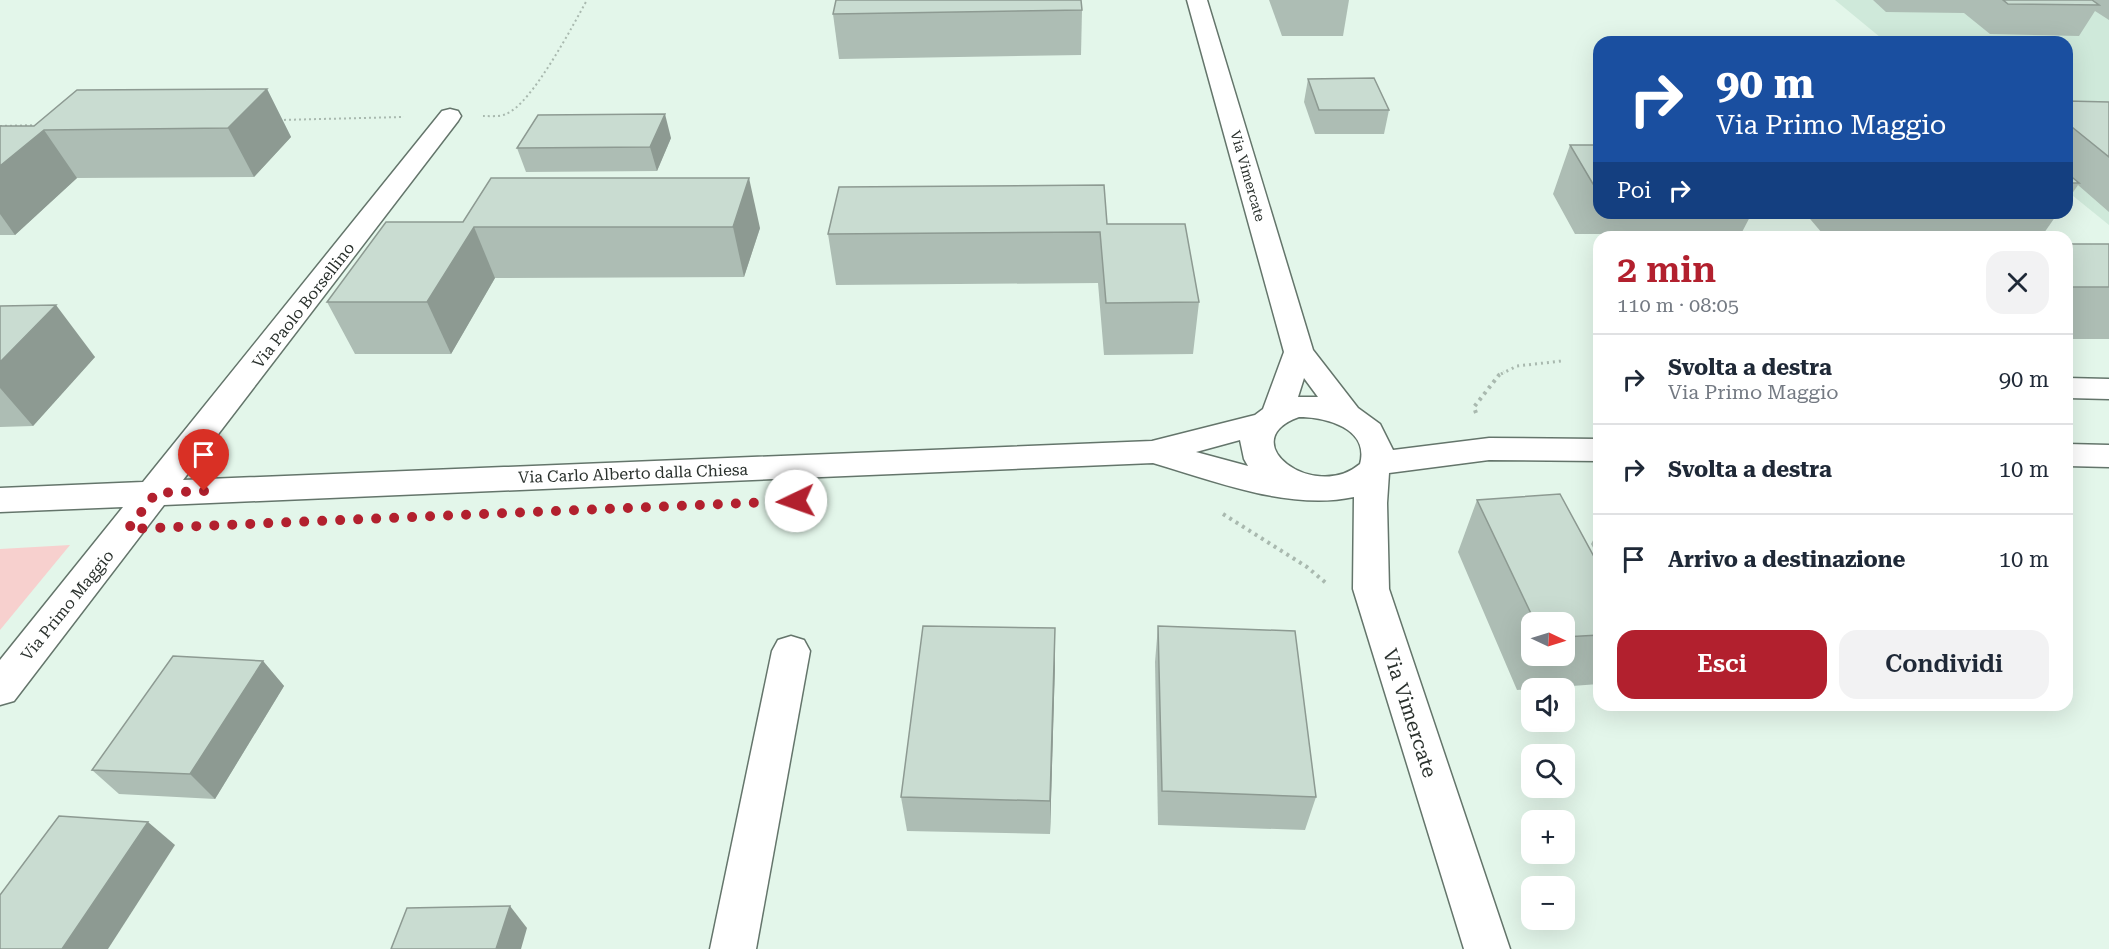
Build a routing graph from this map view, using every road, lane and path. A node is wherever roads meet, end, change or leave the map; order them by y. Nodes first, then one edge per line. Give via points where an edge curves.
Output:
1 (587, 0) edge
2 (1197, 0) edge
3 (450, 116) junction
4 (273, 120) dead end
5 (47, 125) edge
6 (0, 126) edge
7 (1299, 352) junction
8 (1562, 361) dead end
9 (2073, 388) edge
10 (2109, 389) edge
11 (1347, 416) junction
12 (1270, 418) junction
13 (1488, 449) junction
14 (1593, 450) edge
15 (1152, 452) junction
16 (2073, 455) edge
17 (2109, 456) edge
18 (1375, 467) junction
19 (1306, 488) junction
20 (156, 493) junction
21 (0, 501) edge
22 (1220, 512) dead end
23 (1371, 589) junction
24 (791, 651) dead end
25 (0, 690) edge
26 (733, 949) edge
27 (1487, 949) edge

1 - 3 path via 570,34 518,106 506,115
2 - 7 street, Via Vimercate
3 - 4 path
3 - 20 street, Via Paolo Borsellino
5 - 6 path
7 - 11 street, Via Vimercate
7 - 12 street
8 - 13 path via 1517,366 1499,375 1474,407
9 - 10 street
11 - 12 street via 1311,406 1295,407
11 - 18 street via 1374,440 1378,453
12 - 15 street, Via Carlo Alberto dalla Chiesa
12 - 19 street via 1258,429 1255,441 1262,460 1280,477
13 - 14 street
13 - 18 street
15 - 19 street via 1249,478
15 - 20 street, Via Carlo Alberto dalla Chiesa
16 - 17 street
18 - 19 street via 1363,481 1343,489
18 - 23 street, Via Vimercate via 1370,503
20 - 21 street, Via Carlo Alberto dalla Chiesa
20 - 25 street, Via Primo Maggio
22 - 23 path via 1336,590
23 - 27 street, Via Vimercate
24 - 26 street

